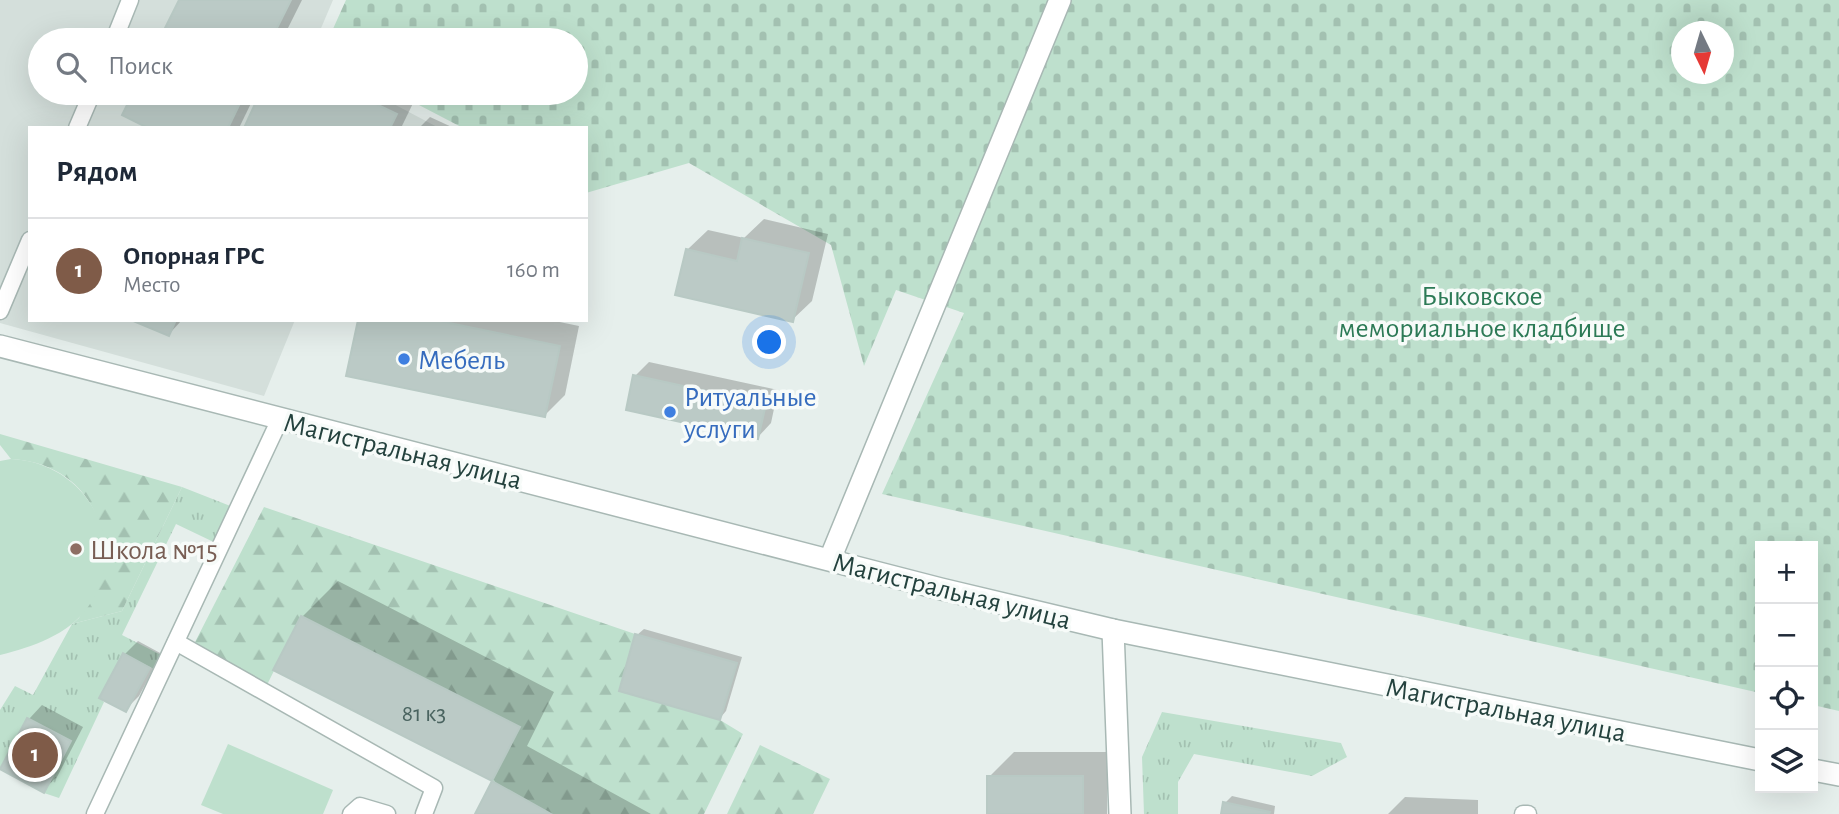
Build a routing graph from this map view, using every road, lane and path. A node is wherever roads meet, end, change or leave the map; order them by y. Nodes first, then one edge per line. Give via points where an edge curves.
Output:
1 (130, 0) edge
2 (1060, 0) edge
3 (119, 28) edge
4 (87, 105) edge
5 (78, 126) edge
6 (28, 245) edge
7 (0, 311) edge
8 (0, 346) edge
9 (281, 419) junction
10 (830, 559) junction
11 (1113, 630) junction
12 (176, 642) junction
13 (1755, 759) edge
14 (1818, 771) edge
15 (1839, 775) edge
16 (95, 814) edge
17 (351, 814) edge
18 (387, 814) edge
19 (424, 814) edge
20 (1120, 814) edge

1 - 3 lane
2 - 10 street
4 - 5 lane
6 - 7 lane
8 - 9 street, Магистральная улица
9 - 10 street, Магистральная улица
9 - 12 lane
10 - 11 street, Магистральная улица
11 - 13 street, Магистральная улица
11 - 20 street
12 - 16 lane
12 - 19 lane via 434,788
14 - 15 street
17 - 18 lane via 360,806

